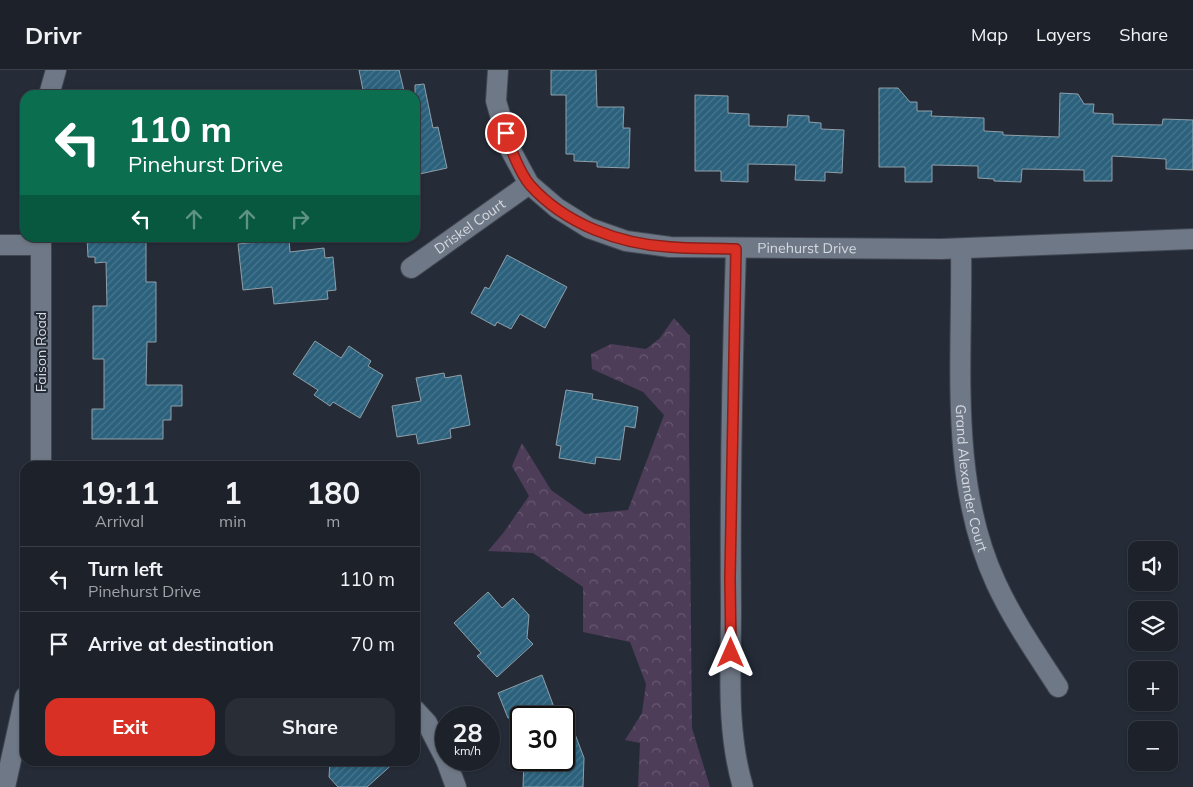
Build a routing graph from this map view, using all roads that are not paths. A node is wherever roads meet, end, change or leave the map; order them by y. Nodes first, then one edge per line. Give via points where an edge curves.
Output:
1 (56, 70) edge
2 (498, 70) edge
3 (50, 90) edge
4 (530, 184) junction
5 (1193, 240) edge
6 (31, 242) edge
7 (41, 242) edge
8 (0, 245) edge
9 (736, 249) junction
10 (961, 249) junction
11 (410, 268) dead end
12 (41, 461) edge
13 (1058, 687) dead end
14 (420, 716) edge
15 (20, 720) edge
16 (435, 740) edge
17 (450, 771) edge
18 (5, 787) edge
19 (456, 787) edge
20 (743, 787) edge

1 - 3 street
2 - 4 street, Pinehurst Drive via 496,101 510,149
4 - 9 street, Pinehurst Drive via 557,208 589,228 626,241 670,247
4 - 11 street, Driskel Court
5 - 10 street, Pinehurst Drive
6 - 8 street
7 - 12 street, Faison Road
9 - 10 street, Pinehurst Drive
9 - 20 street via 731,691 734,742
10 - 13 street, Grand Alexander Court via 961,414 966,482 977,531 995,581 1018,626
14 - 16 street
15 - 18 street
17 - 19 street

